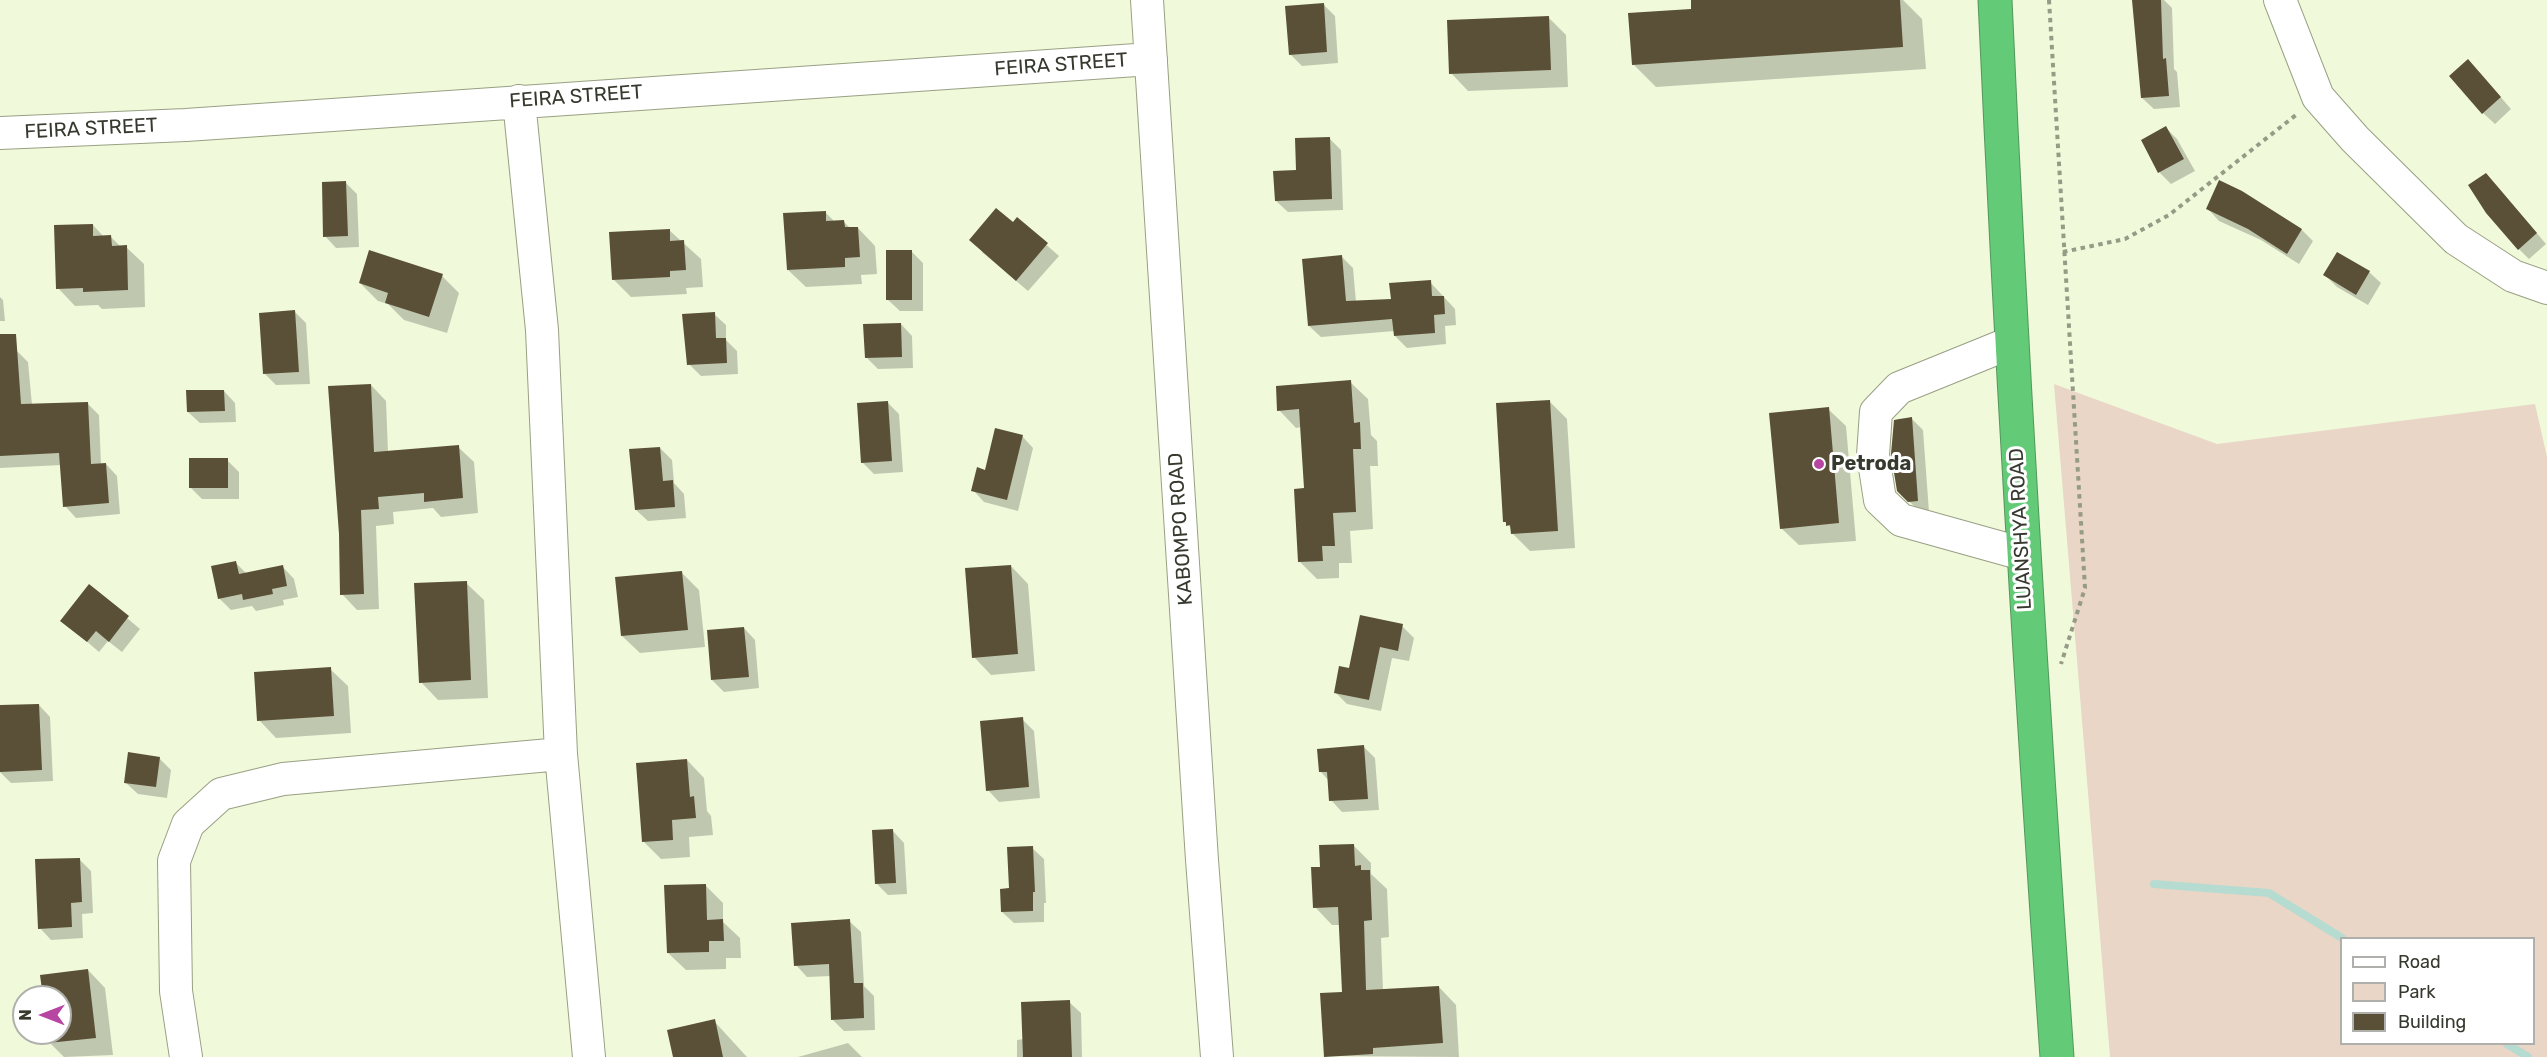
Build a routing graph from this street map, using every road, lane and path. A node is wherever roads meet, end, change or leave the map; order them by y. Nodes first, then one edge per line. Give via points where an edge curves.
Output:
1 (1147, 0) edge
2 (1995, 0) edge
3 (2049, 0) edge
4 (2280, 0) edge
5 (1151, 59) junction
6 (2318, 97) junction
7 (519, 101) junction
8 (0, 133) edge
9 (2063, 252) junction
10 (2547, 288) edge
11 (2010, 343) junction
12 (2023, 554) junction
13 (2057, 672) dead end
14 (561, 754) junction
15 (186, 1057) edge
16 (589, 1057) edge
17 (1217, 1057) edge
18 (2057, 1057) edge

1 - 5 street, KABOMPO ROAD
2 - 11 highway, LUANSHYA ROAD
3 - 9 path
4 - 6 street
5 - 7 street, FEIRA STREET
5 - 17 street, KABOMPO ROAD
6 - 9 path via 2169,215 2125,239
6 - 10 street via 2456,239 2513,276
7 - 8 street, FEIRA STREET via 186,125
7 - 14 street via 542,330
9 - 13 path via 2085,588
11 - 12 highway, LUANSHYA ROAD
11 - 12 street via 1899,388 1876,412 1873,455 1880,500 1901,520
12 - 18 highway, LUANSHYA ROAD
14 - 15 street via 284,779 221,794 188,824 174,861 176,991
14 - 16 street

